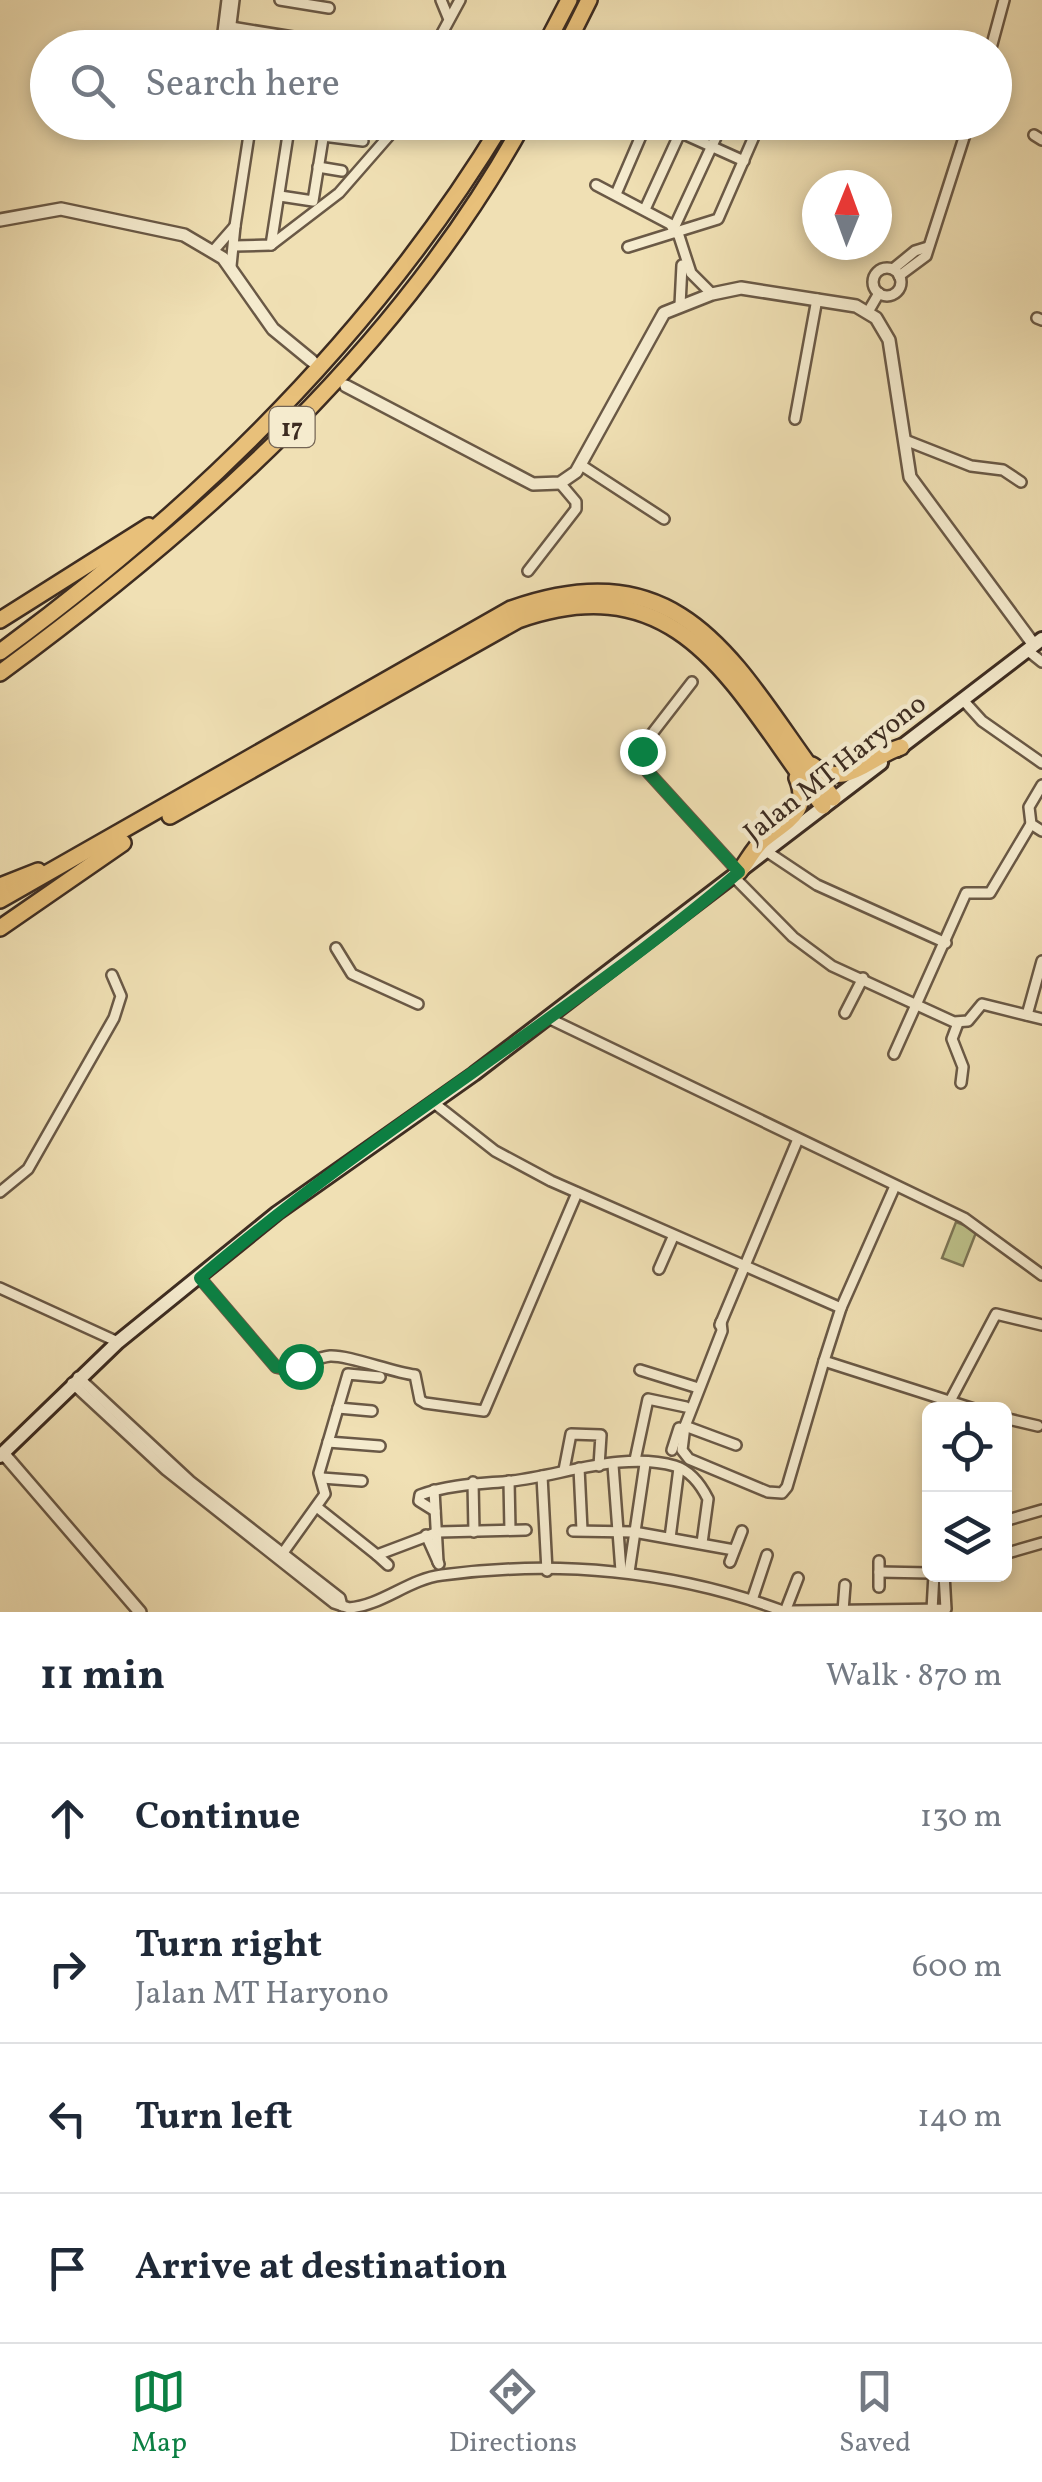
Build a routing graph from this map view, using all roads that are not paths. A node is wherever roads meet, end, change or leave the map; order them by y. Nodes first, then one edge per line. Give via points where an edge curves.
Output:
1 (231, 0) edge
2 (280, 0) edge
3 (441, 0) edge
4 (460, 0) edge
5 (570, 0) edge
6 (590, 0) edge
7 (1004, 0) edge
8 (330, 8) dead end
9 (448, 17) junction
10 (232, 27) junction
11 (227, 30) edge
12 (231, 30) edge
13 (250, 30) edge
14 (442, 30) edge
15 (554, 30) edge
16 (574, 30) edge
17 (996, 30) edge
18 (248, 140) edge
19 (288, 140) edge
20 (322, 140) edge
21 (359, 140) edge
22 (385, 140) edge
23 (491, 140) edge
24 (512, 140) edge
25 (639, 140) edge
26 (677, 140) edge
27 (701, 140) edge
28 (715, 140) edge
29 (753, 140) edge
30 (964, 140) edge
31 (363, 141) dead end
32 (712, 147) junction
33 (744, 161) junction
34 (318, 167) junction
35 (342, 171) dead end
36 (596, 184) dead end
37 (616, 194) junction
38 (280, 196) junction
39 (646, 208) junction
40 (0, 220) edge
41 (235, 226) junction
42 (674, 232) junction
43 (272, 245) junction
44 (234, 246) junction
45 (628, 247) dead end
46 (214, 250) junction
47 (231, 266) junction
48 (896, 273) junction
49 (879, 293) junction
50 (712, 294) junction
51 (817, 300) junction
52 (680, 305) junction
53 (868, 312) junction
54 (312, 360) dead end
55 (346, 386) dead end
56 (794, 419) dead end
57 (906, 440) junction
58 (581, 464) junction
59 (1021, 482) dead end
60 (560, 484) junction
61 (185, 504) junction
62 (664, 520) dead end
63 (528, 571) dead end
64 (0, 620) edge
65 (72, 620) junction
66 (684, 624) junction
67 (1035, 645) edge
68 (0, 652) edge
69 (1042, 662) edge
70 (0, 673) edge
71 (0, 682) edge
72 (692, 682) dead end
73 (963, 700) junction
74 (902, 747) junction
75 (797, 761) junction
76 (1042, 763) edge
77 (1042, 785) edge
78 (828, 802) junction
79 (1031, 824) junction
80 (1042, 831) edge
81 (122, 842) junction
82 (766, 851) junction
83 (82, 854) junction
84 (737, 875) junction
85 (0, 886) edge
86 (0, 900) edge
87 (0, 910) edge
88 (0, 928) edge
89 (946, 943) junction
90 (336, 948) dead end
91 (1042, 961) edge
92 (112, 976) dead end
93 (863, 978) junction
94 (418, 1004) dead end
95 (918, 1005) junction
96 (844, 1013) dead end
97 (1027, 1015) junction
98 (548, 1018) junction
99 (1042, 1020) edge
100 (958, 1022) junction
101 (894, 1054) dead end
102 (961, 1083) dead end
103 (434, 1104) junction
104 (798, 1139) junction
105 (895, 1186) junction
106 (0, 1192) edge
107 (577, 1193) junction
108 (673, 1237) junction
109 (659, 1269) dead end
110 (745, 1269) junction
111 (1042, 1275) edge
112 (200, 1278) junction
113 (0, 1288) edge
114 (841, 1308) junction
115 (721, 1322) junction
116 (1042, 1324) edge
117 (118, 1342) junction
118 (824, 1361) junction
119 (640, 1370) dead end
120 (380, 1378) dead end
121 (75, 1380) junction
122 (695, 1387) junction
123 (950, 1401) junction
124 (953, 1402) edge
125 (686, 1407) junction
126 (338, 1408) junction
127 (372, 1411) dead end
128 (1012, 1420) edge
129 (685, 1426) junction
130 (1038, 1426) dead end
131 (328, 1442) junction
132 (736, 1445) dead end
133 (380, 1446) dead end
134 (672, 1450) dead end
135 (2, 1454) edge
136 (640, 1462) junction
137 (614, 1465) junction
138 (599, 1466) junction
139 (579, 1468) junction
140 (679, 1468) junction
141 (564, 1470) junction
142 (542, 1476) junction
143 (322, 1478) junction
144 (362, 1481) dead end
145 (509, 1481) junction
146 (473, 1482) junction
147 (434, 1490) junction
148 (318, 1508) junction
149 (1042, 1510) edge
150 (434, 1511) junction
151 (1012, 1518) edge
152 (510, 1530) junction
153 (526, 1530) dead end
154 (616, 1530) junction
155 (742, 1531) dead end
156 (474, 1532) junction
157 (634, 1532) junction
158 (432, 1533) junction
159 (670, 1538) junction
160 (702, 1543) junction
161 (1042, 1543) edge
162 (734, 1550) junction
163 (1012, 1552) edge
164 (767, 1554) dead end
165 (377, 1555) junction
166 (281, 1556) junction
167 (730, 1562) dead end
168 (388, 1565) dead end
169 (547, 1571) junction
170 (625, 1571) junction
171 (922, 1572) edge
172 (441, 1575) junction
173 (798, 1578) dead end
174 (932, 1582) edge
175 (945, 1582) edge
176 (845, 1585) dead end
177 (879, 1588) dead end
178 (752, 1600) junction
179 (932, 1610) edge
180 (786, 1611) edge
181 (140, 1612) edge
182 (844, 1612) edge

1 - 10 street
1 - 11 street
2 - 8 street
3 - 9 street
4 - 9 street
5 - 15 highway
6 - 16 highway
7 - 17 street
9 - 14 street
10 - 12 street
10 - 13 street
18 - 41 street
19 - 38 street
20 - 34 street
21 - 31 street
22 - 43 street via 338,193
23 - 61 highway, 17 via 372,308
24 - 65 highway, 17 via 422,276 352,362 199,518
25 - 37 street
26 - 39 street
27 - 32 street
28 - 32 street
29 - 33 street
30 - 48 street via 928,248 915,251
32 - 33 street
32 - 42 street
33 - 42 street via 718,218
34 - 35 street
34 - 38 street via 313,201
36 - 37 street
37 - 39 street
38 - 43 street
39 - 42 street
40 - 46 street via 61,209 184,235
41 - 44 street
41 - 46 street
42 - 45 street
42 - 50 street via 690,273
42 - 52 street via 685,274
43 - 44 street
44 - 47 street
46 - 47 street
47 - 54 street via 272,329
48 - 49 street via 896,292
48 - 49 street via 883,268 875,274
49 - 53 street
50 - 51 street via 741,288
50 - 52 street
51 - 53 street
51 - 56 street
52 - 58 street via 661,317
53 - 57 street via 888,340
55 - 60 street via 533,484
57 - 59 street via 971,466 1003,470
57 - 67 street via 910,477
58 - 60 street
58 - 62 street
60 - 63 street via 576,509
61 - 64 highway
61 - 68 highway, 17
65 - 70 highway, 17
65 - 71 highway
66 - 75 highway
66 - 81 highway via 579,604 518,620
66 - 83 highway via 645,596 613,591 578,592 512,609
67 - 69 street
67 - 73 main road, Jalan MT Haryono
72 - 84 street via 644,744 643,758
73 - 74 main road, Jalan MT Haryono
73 - 76 street
74 - 75 highway via 845,777
74 - 78 main road, Jalan MT Haryono
75 - 78 highway
75 - 84 highway via 801,807 759,843
77 - 79 street via 1029,807
78 - 82 main road, Jalan MT Haryono
79 - 80 street
79 - 89 street via 990,893 966,892
81 - 87 highway
81 - 88 highway
82 - 84 main road, Jalan MT Haryono
82 - 89 street via 817,886
83 - 85 highway
83 - 86 highway
84 - 93 street via 793,936 832,966
84 - 98 main road, Jalan MT Haryono
89 - 95 street
90 - 94 street via 352,974
91 - 97 street
92 - 106 street via 121,996 114,1018 28,1168
93 - 95 street
93 - 96 street
95 - 100 street
95 - 101 street
97 - 99 street
97 - 100 street via 982,1004
98 - 103 main road, Jalan MT Haryono
98 - 104 street
100 - 102 street via 952,1038 963,1067
103 - 107 street via 494,1151
103 - 112 main road, Jalan MT Haryono via 292,1202
104 - 105 street
104 - 110 street
105 - 111 street via 978,1226
105 - 114 street
107 - 108 street
107 - 112 street via 484,1411 421,1402 415,1375 339,1356 276,1367
108 - 109 street
108 - 110 street
110 - 114 street
110 - 115 street
112 - 117 main road, Jalan MT Haryono
113 - 117 street
114 - 118 street
115 - 122 street
115 - 129 street
116 - 123 street via 996,1314
117 - 121 main road, Jalan MT Haryono
118 - 123 street
118 - 129 street via 782,1493 689,1460 682,1450
119 - 122 street
120 - 126 street via 348,1374
121 - 135 main road, Jalan MT Haryono
121 - 166 street
122 - 125 street
123 - 124 street
125 - 134 street
125 - 136 street via 648,1400
126 - 127 street
126 - 131 street
128 - 130 street
129 - 132 street
131 - 133 street
131 - 143 street
135 - 181 street
136 - 137 street
136 - 140 street
136 - 157 street
137 - 138 street
137 - 154 street
138 - 139 street
138 - 141 street via 601,1435 571,1434
139 - 141 street
139 - 154 street via 577,1531
140 - 159 street
140 - 160 street via 708,1498
141 - 142 street
142 - 145 street
142 - 169 street
143 - 144 street
143 - 148 street via 326,1489
145 - 146 street
145 - 152 street
146 - 147 street
146 - 156 street
147 - 150 street
147 - 150 street via 418,1499
148 - 165 street
148 - 166 street
149 - 151 street
150 - 158 street
152 - 153 street
152 - 156 street
154 - 157 street
154 - 170 street
155 - 162 street
156 - 158 street
157 - 159 street
157 - 170 street
158 - 165 street
158 - 172 street
159 - 160 street
160 - 162 street
161 - 163 street
162 - 167 street
164 - 178 street
165 - 168 street
166 - 172 street via 342,1606 359,1607
169 - 170 street
169 - 172 street
170 - 178 street
171 - 177 street via 879,1566
173 - 180 street
174 - 179 street
175 - 179 street via 947,1608
176 - 182 street
178 - 180 street
179 - 182 street
180 - 182 street

